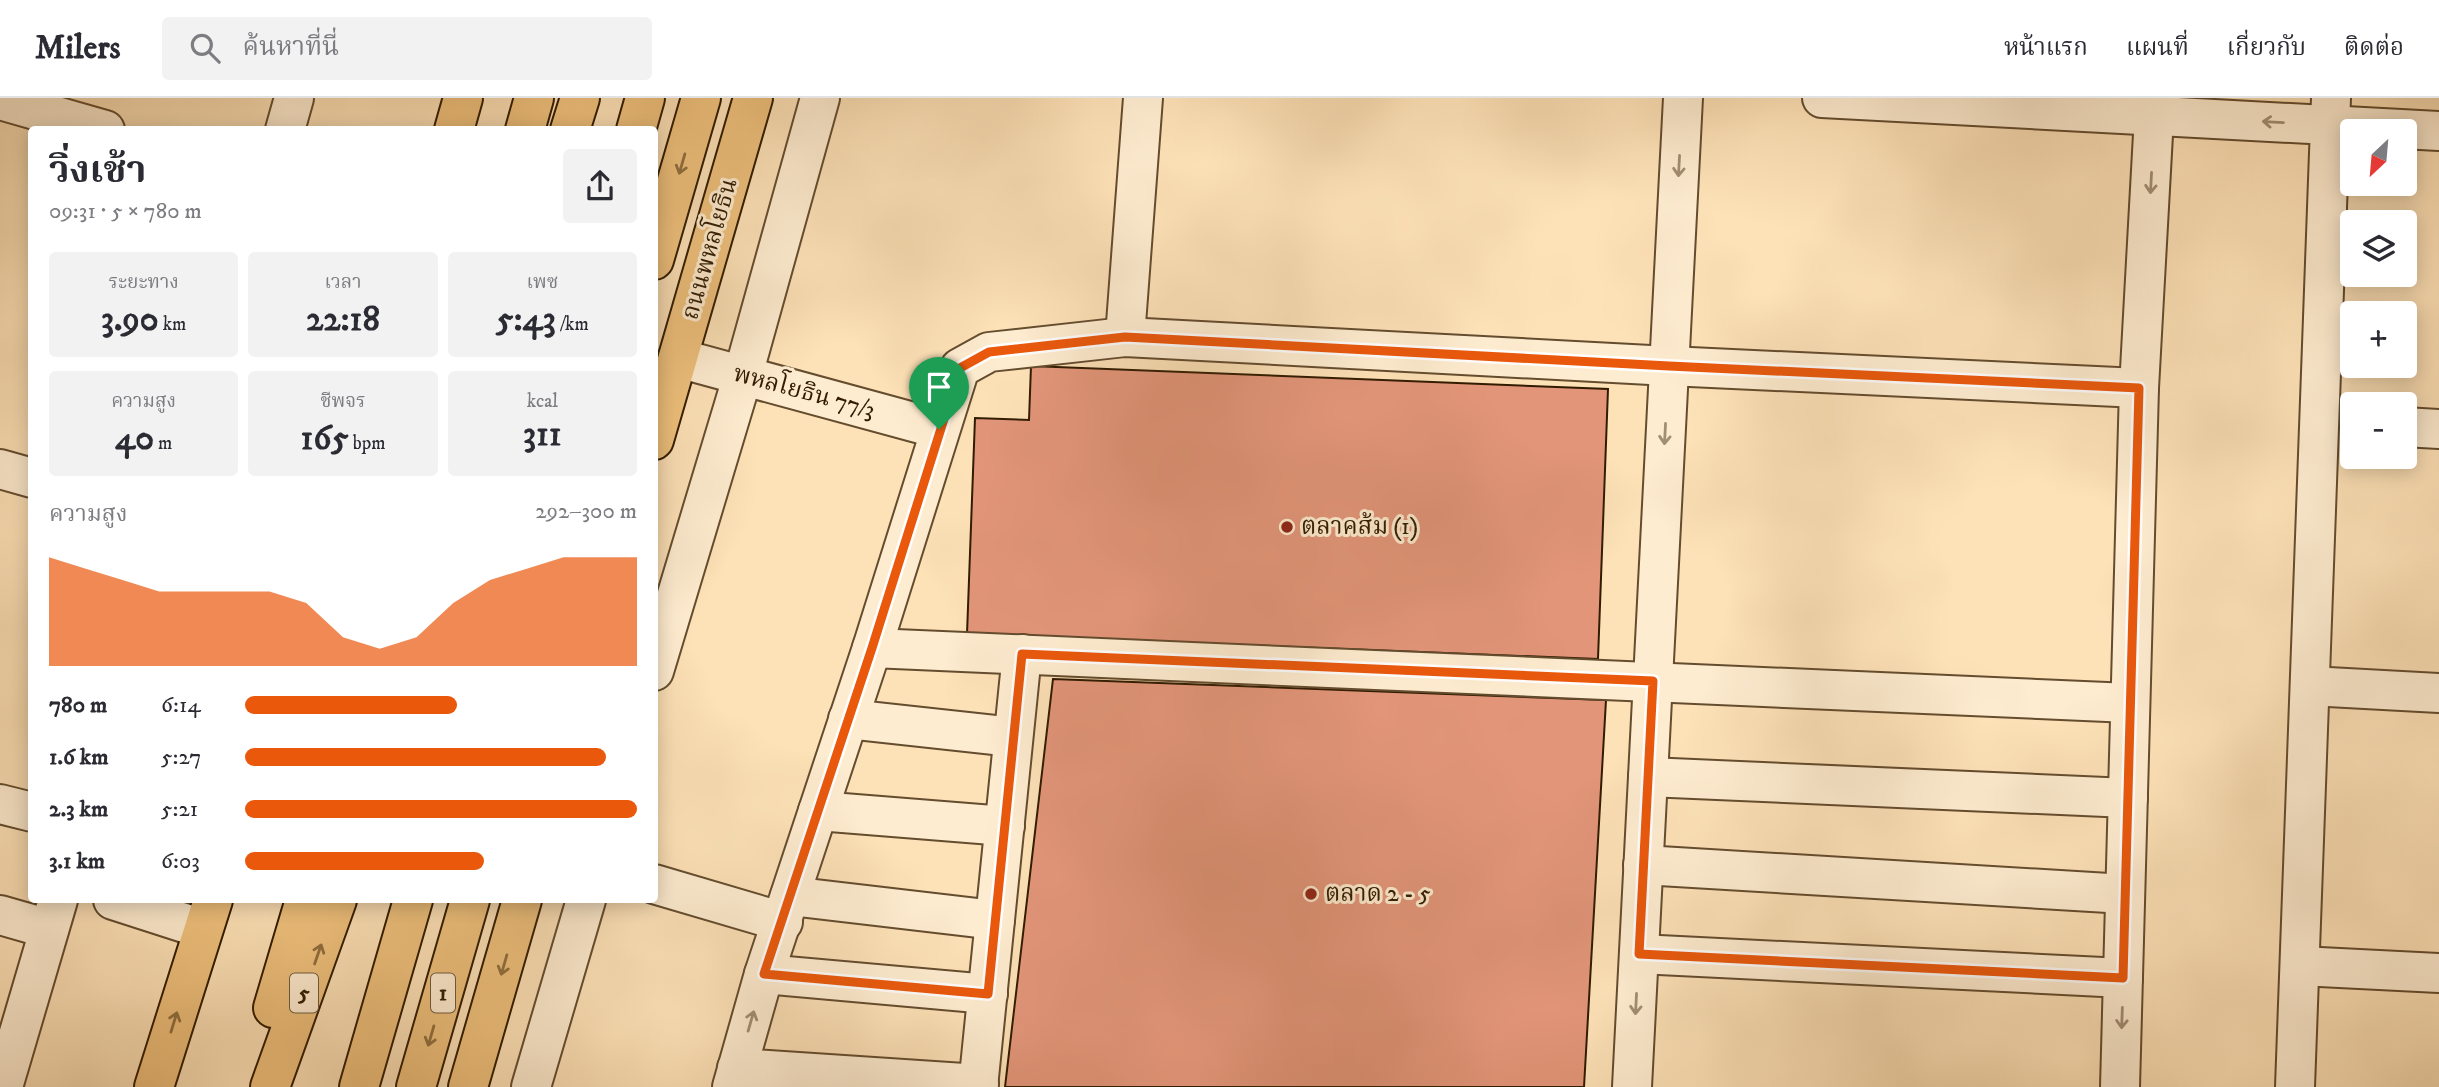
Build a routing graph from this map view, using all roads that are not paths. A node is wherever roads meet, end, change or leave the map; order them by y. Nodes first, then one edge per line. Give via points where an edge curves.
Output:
1 (294, 98) edge
2 (463, 98) edge
3 (534, 98) edge
4 (580, 98) edge
5 (645, 98) edge
6 (701, 98) edge
7 (753, 98) edge
8 (820, 98) edge
9 (1143, 98) edge
10 (1683, 98) edge
11 (1822, 98) edge
12 (0, 100) edge
13 (2155, 107) edge
14 (2331, 111) edge
15 (84, 116) edge
16 (286, 126) edge
17 (455, 126) edge
18 (526, 126) edge
19 (571, 126) edge
20 (637, 126) edge
21 (2439, 131) edge
22 (658, 246) edge
23 (1125, 337) junction
24 (678, 358) junction
25 (1669, 366) junction
26 (743, 375) junction
27 (2139, 388) junction
28 (2336, 424) edge
29 (658, 426) edge
30 (2417, 428) edge
31 (939, 429) junction
32 (2439, 429) edge
33 (0, 469) edge
34 (28, 477) edge
35 (872, 648) junction
36 (1022, 654) junction
37 (658, 658) edge
38 (1653, 681) junction
39 (2310, 686) junction
40 (2439, 692) edge
41 (2130, 703) junction
42 (848, 719) junction
43 (1013, 737) junction
44 (1648, 777) junction
45 (2128, 798) junction
46 (0, 804) edge
47 (28, 811) edge
48 (818, 811) junction
49 (1004, 826) junction
50 (1643, 865) junction
51 (658, 885) edge
52 (2125, 894) junction
53 (133, 903) edge
54 (304, 903) edge
55 (336, 903) edge
56 (412, 903) edge
57 (469, 903) edge
58 (521, 903) edge
59 (585, 903) edge
60 (787, 909) junction
61 (54, 914) edge
62 (208, 914) edge
63 (0, 915) edge
64 (995, 920) junction
65 (1639, 954) junction
66 (2300, 966) junction
67 (2439, 973) edge
68 (764, 974) junction
69 (2123, 978) junction
70 (988, 994) junction
71 (735, 1077) edge
72 (978, 1085) edge
73 (3, 1087) edge
74 (154, 1087) edge
75 (250, 1087) edge
76 (271, 1087) edge
77 (359, 1087) edge
78 (416, 1087) edge
79 (468, 1087) edge
80 (531, 1087) edge
81 (1632, 1087) edge
82 (2120, 1087) edge
83 (2295, 1087) edge

1 - 16 street
2 - 17 main road
3 - 18 main road
4 - 19 main road
5 - 20 main road
6 -> 22 main road, ถนนพหลโยธิน
7 - 24 main road, ถนนพหลโยธิน
8 - 26 street
9 - 23 street
10 -> 25 street
11 - 13 street
12 - 15 street
14 -> 13 street
13 -> 27 street
14 - 21 street
14 - 28 street
23 - 25 street
23 - 31 street via 989,352 960,368
24 - 26 street, พหลโยธิน 77/3
24 - 29 main road, ถนนพหลโยธิน
25 - 27 street
25 -> 38 street
26 - 31 street, พหลโยธิน 77/3
26 - 37 street
27 - 41 street
28 - 39 street
30 - 32 street
31 - 35 street
33 - 34 street
35 - 36 street
35 - 42 street
36 - 38 street
36 - 43 street
38 - 41 street
38 - 44 street
39 - 40 street
39 - 66 street
41 - 45 street
42 - 43 street
42 - 48 street
43 - 49 street
44 - 45 street
44 - 50 street
45 - 52 street
46 - 47 street
48 - 49 street
48 - 60 street
49 - 64 street
50 - 52 street
50 - 65 street
51 - 60 street
52 - 69 street
53 - 62 street
54 - 75 main road
76 -> 55 main road, 5
56 - 77 main road
57 -> 78 main road, 1
58 -> 79 main road, 1
59 - 80 street
60 - 64 street
60 - 68 street
61 - 63 street
61 - 73 street
74 -> 62 main road
64 - 70 street
65 - 69 street
65 -> 81 street
66 - 67 street
66 - 83 street
68 - 70 street
71 -> 68 street
69 -> 82 street
70 - 72 street
71 - 72 street

